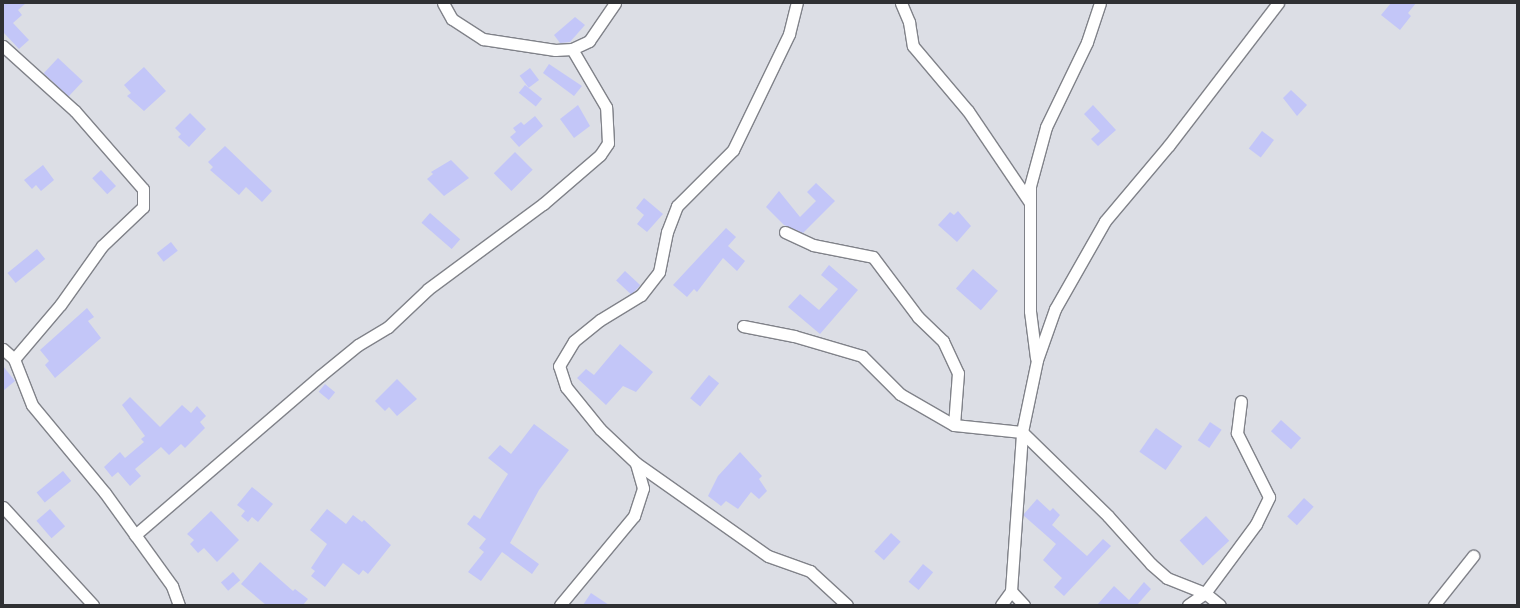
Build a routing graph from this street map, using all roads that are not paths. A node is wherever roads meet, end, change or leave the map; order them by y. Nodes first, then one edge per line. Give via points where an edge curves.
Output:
1 (443, 3) edge
2 (615, 3) edge
3 (797, 3) edge
4 (901, 3) edge
5 (1100, 3) edge
6 (1278, 3) edge
7 (3, 46) edge
8 (572, 50) junction
9 (1029, 201) junction
10 (785, 232) dead end
11 (743, 326) dead end
12 (3, 349) edge
13 (14, 359) junction
14 (1037, 360) junction
15 (1241, 401) dead end
16 (954, 425) junction
17 (1022, 432) junction
18 (636, 463) junction
19 (3, 507) edge
20 (136, 535) junction
21 (1473, 556) dead end
22 (1011, 591) junction
23 (1205, 593) junction
24 (93, 605) edge
25 (179, 605) edge
26 (560, 605) edge
27 (847, 605) edge
28 (1001, 605) edge
29 (1024, 605) edge
30 (1188, 605) edge
31 (1220, 605) edge
32 (1434, 605) edge

1 - 8 street via 452,19 483,39 555,50
2 - 8 street via 589,41
3 - 18 street via 789,34 733,150 677,206 667,232 659,272 641,295 600,320 574,341 559,366 566,386 600,429
4 - 9 street via 909,22 913,46 968,111
5 - 9 street via 1087,42 1046,128 1037,156
6 - 14 street via 1096,235 1055,309
7 - 13 street via 74,111 143,190 143,207 102,246 60,305
8 - 20 street via 606,107 608,143 600,155 543,204 428,289 388,327 331,367
9 - 14 street via 1030,311
10 - 16 street via 812,245 873,257 918,317 943,340 958,373
11 - 16 street via 794,336 862,356 900,394
12 - 13 street
13 - 20 street via 32,405 105,493
14 - 17 street
15 - 23 street via 1237,433 1269,497 1256,524
16 - 17 street
17 - 22 street
17 - 23 street via 1108,516 1166,578
18 - 26 street via 643,488 634,516
18 - 27 street via 768,556 810,571
19 - 24 street
20 - 25 street via 172,586
21 - 32 street
22 - 28 street
22 - 29 street
23 - 30 street
23 - 31 street

